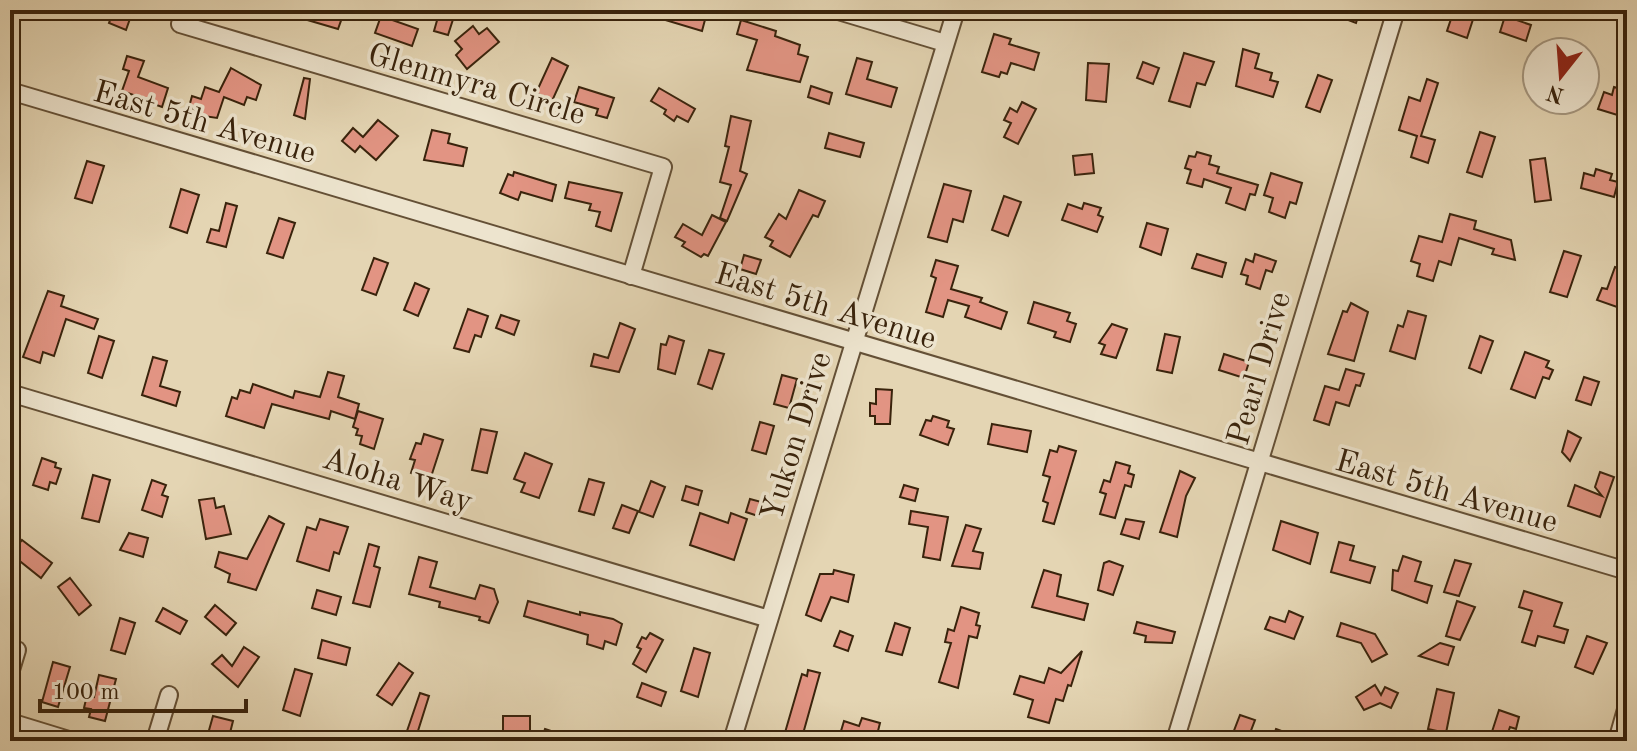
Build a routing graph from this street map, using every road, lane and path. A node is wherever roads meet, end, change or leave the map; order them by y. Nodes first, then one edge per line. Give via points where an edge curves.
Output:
1 (185, 10) edge
2 (835, 10) edge
3 (956, 10) edge
4 (1396, 10) edge
5 (945, 43) junction
6 (10, 91) edge
7 (631, 276) junction
8 (854, 342) junction
9 (10, 393) edge
10 (1260, 464) junction
11 (1627, 571) edge
12 (769, 619) junction
13 (17, 650) dead end
14 (10, 673) edge
15 (169, 695) dead end
16 (1627, 706) edge
17 (10, 722) edge
18 (72, 741) edge
19 (155, 741) edge
20 (732, 741) edge
21 (1175, 741) edge
22 (1617, 741) edge

1 - 7 street, Glenmyra Circle via 180,24 663,167
2 - 5 street
3 - 5 street, Yukon Drive
4 - 10 street, Pearl Drive
5 - 8 street, Yukon Drive
6 - 7 street, East 5th Avenue
7 - 8 street, East 5th Avenue
8 - 10 street, East 5th Avenue
8 - 12 street, Yukon Drive
9 - 12 street, Aloha Way
10 - 11 street, East 5th Avenue
10 - 21 street, Pearl Drive
12 - 20 street, Yukon Drive
13 - 14 street
15 - 19 street
16 - 22 street
17 - 18 street

